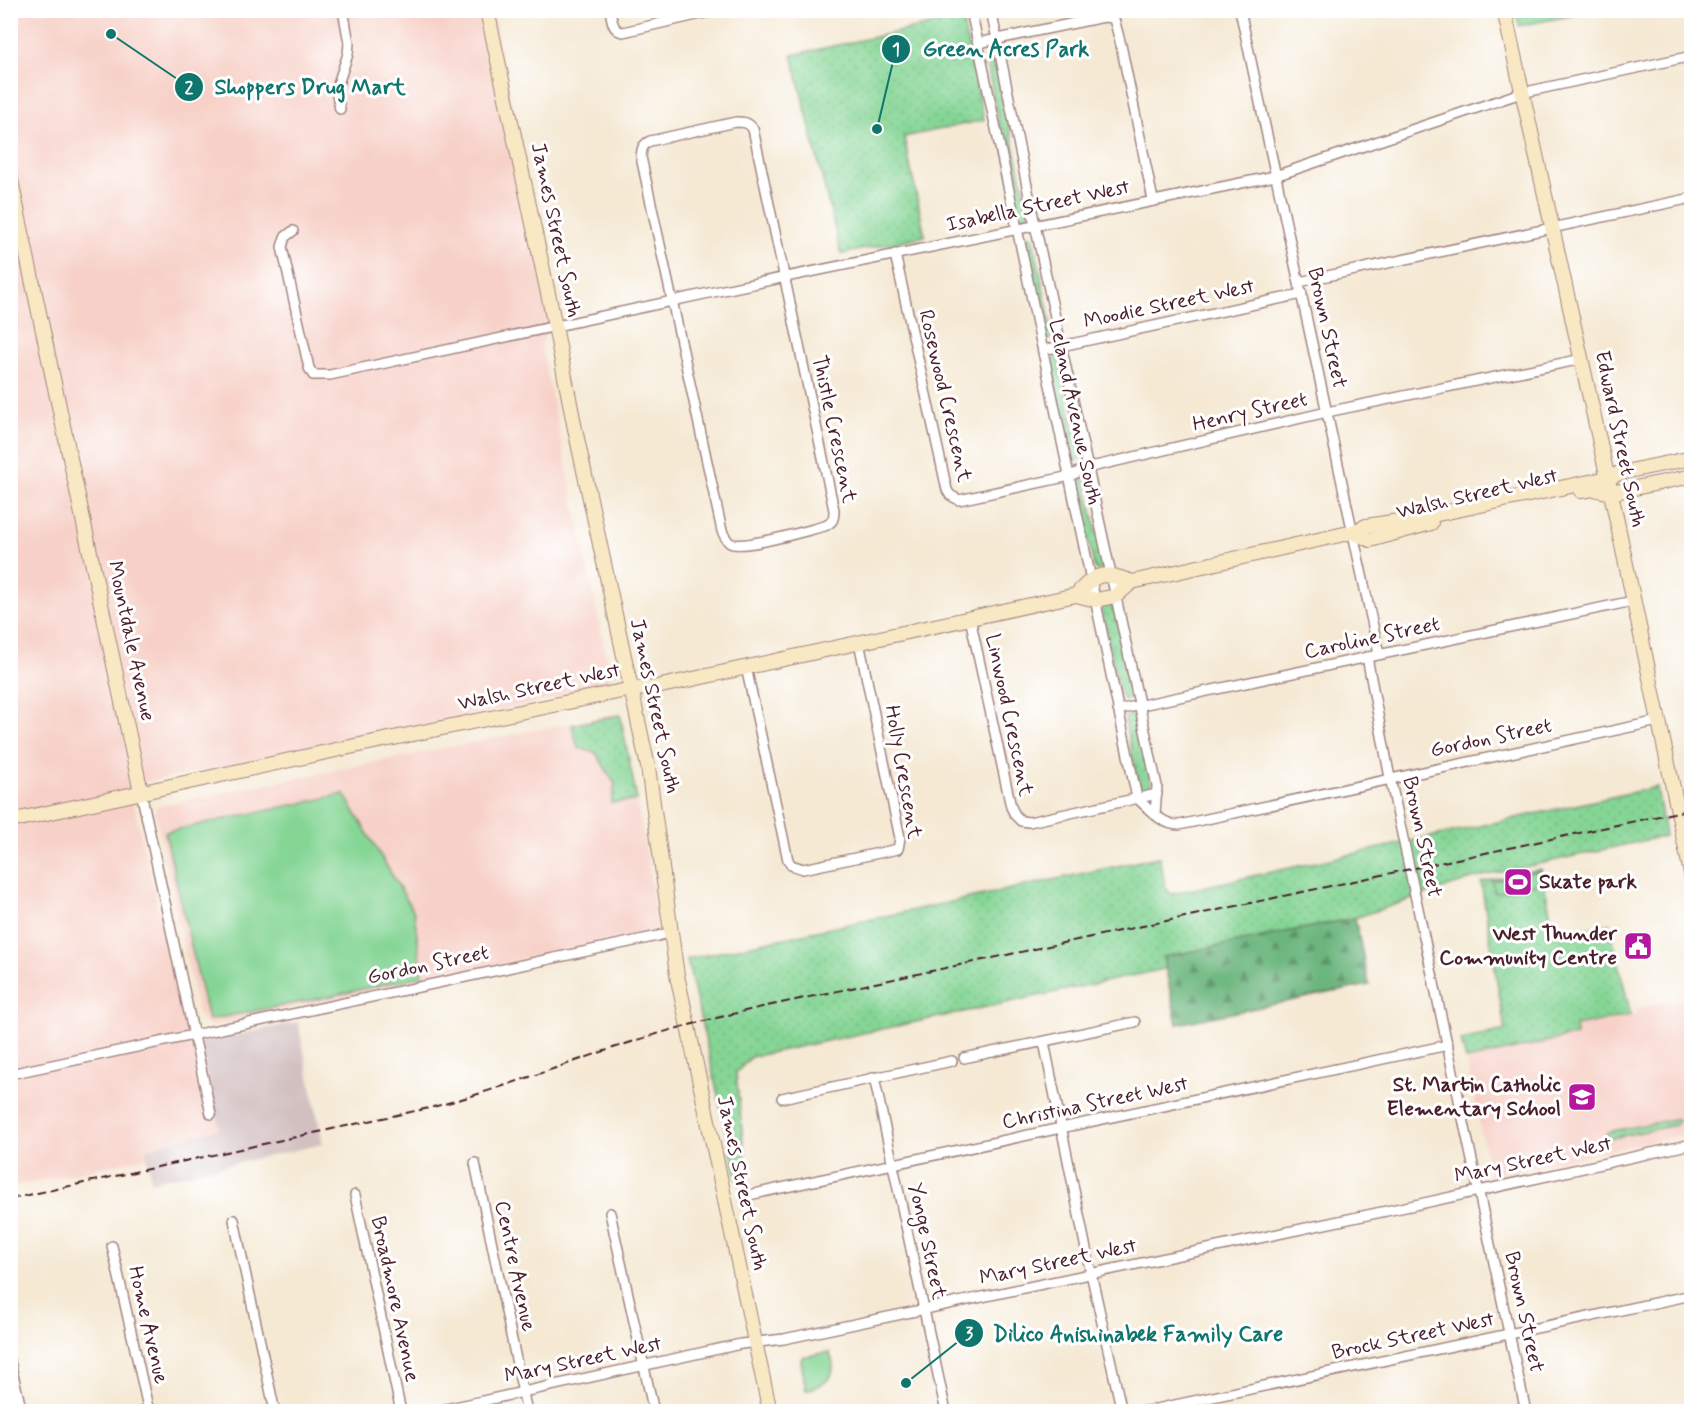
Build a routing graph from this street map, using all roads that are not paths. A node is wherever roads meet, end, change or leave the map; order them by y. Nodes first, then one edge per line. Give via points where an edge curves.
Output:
1 (343, 10) edge
2 (487, 10) edge
3 (610, 10) edge
4 (718, 10) edge
5 (971, 10) edge
6 (990, 10) edge
7 (1240, 10) edge
8 (1504, 10) edge
9 (997, 39) junction
10 (978, 43) junction
11 (1692, 56) edge
12 (1521, 93) junction
13 (340, 109) dead end
14 (10, 176) edge
15 (1275, 176) junction
16 (1692, 198) edge
17 (1153, 200) junction
18 (13, 202) edge
19 (1035, 225) junction
20 (1017, 228) junction
21 (1552, 228) junction
22 (293, 231) dead end
23 (895, 254) junction
24 (784, 278) junction
25 (1299, 282) junction
26 (1302, 294) junction
27 (671, 301) junction
28 (555, 326) junction
29 (1061, 346) junction
30 (1043, 350) junction
31 (1582, 359) junction
32 (1327, 412) junction
33 (1692, 458) edge
34 (1087, 468) junction
35 (1070, 476) junction
36 (1692, 476) edge
37 (1608, 478) junction
38 (1611, 493) junction
39 (1353, 532) junction
40 (1112, 574) junction
41 (1091, 578) junction
42 (1132, 582) junction
43 (1076, 595) junction
44 (1116, 596) junction
45 (1096, 600) junction
46 (1633, 601) junction
47 (970, 618) junction
48 (859, 642) junction
49 (1379, 654) junction
50 (1367, 657) junction
51 (746, 667) junction
52 (632, 689) junction
53 (1139, 706) junction
54 (1118, 710) junction
55 (1658, 721) junction
56 (1390, 778) junction
57 (141, 792) junction
58 (1157, 794) junction
59 (1137, 798) junction
60 (1155, 814) junction
61 (10, 821) edge
62 (1688, 842) edge
63 (1692, 878) edge
64 (671, 932) junction
65 (1135, 1022) dead end
66 (193, 1034) junction
67 (1044, 1042) junction
68 (1448, 1045) junction
69 (964, 1058) dead end
70 (952, 1061) dead end
71 (10, 1074) edge
72 (874, 1077) junction
73 (782, 1098) dead end
74 (211, 1114) dead end
75 (1062, 1128) junction
76 (1692, 1144) edge
77 (475, 1162) dead end
78 (892, 1164) junction
79 (1480, 1190) junction
80 (354, 1195) dead end
81 (749, 1195) dead end
82 (610, 1213) dead end
83 (234, 1220) dead end
84 (112, 1246) dead end
85 (1091, 1273) junction
86 (1692, 1295) edge
87 (923, 1309) junction
88 (1510, 1334) junction
89 (755, 1342) junction
90 (10, 1362) edge
91 (644, 1366) junction
92 (522, 1392) junction
93 (22, 1412) edge
94 (148, 1412) edge
95 (275, 1412) edge
96 (401, 1412) edge
97 (432, 1412) edge
98 (526, 1412) edge
99 (654, 1412) edge
100 (770, 1412) edge
101 (946, 1412) edge
102 (1122, 1412) edge
103 (1142, 1412) edge
104 (1526, 1412) edge

1 - 13 street via 349,43 336,90
2 - 28 street, James Street South
3 - 4 street via 615,28 623,32
5 - 10 street, Leland Avenue South
6 - 9 street, Leland Avenue South
7 - 15 street, Brown Street
8 - 12 street, Edward Street South
9 - 10 street
9 - 17 street via 1106,16 1114,19
9 - 19 street, Leland Avenue South
10 - 20 street, Leland Avenue South
11 - 12 street, Isabella Street West
12 - 15 street, Isabella Street West
12 - 21 street, Edward Street South
14 - 18 street, Mountdale Avenue
15 - 17 street, Isabella Street West
15 - 25 street, Brown Street
16 - 21 street
17 - 19 street, Isabella Street West
18 - 57 street, Mountdale Avenue
19 - 20 street, Isabella Street West
19 - 29 street, Leland Avenue South
20 - 23 street, Isabella Street West
20 - 30 street, Leland Avenue South
21 - 25 street
21 - 31 street, Edward Street South
22 - 28 street, Isabella Street West via 285,237 282,247 313,375 330,375
23 - 24 street, Isabella Street West
23 - 35 street, Rosewood Crescent via 950,495 959,500
24 - 27 street, Isabella Street West
24 - 27 street via 753,129 749,124 736,122 650,141 642,149
24 - 27 street, Thistle Crescent via 834,518 825,526 746,544 730,543 722,531
25 - 26 street, Brown Street
26 - 29 street, Moodie Street West
26 - 32 street, Brown Street
27 - 28 street, Isabella Street West
28 - 52 street, James Street South
29 - 30 street, Moodie Street West
29 - 34 street, Leland Avenue South
30 - 35 street, Leland Avenue South
31 - 32 street, Henry Street
31 - 37 street, Edward Street South
32 - 34 street, Henry Street
32 - 39 street, Brown Street
33 - 37 street, Walsh Street West
34 - 35 street, Henry Street
34 - 40 street, Leland Avenue South
35 - 41 street, Leland Avenue South
36 - 38 street, Walsh Street West
37 - 38 street, Edward Street South
37 - 39 street, Walsh Street West via 1366,526
38 - 39 street, Walsh Street West via 1594,489 1370,540
38 - 46 street, Edward Street South
39 - 42 street, Walsh Street West
39 - 49 street, Brown Street
40 - 41 street
40 - 42 street
40 - 44 street, Leland Avenue South
41 - 43 street
41 - 45 street, Leland Avenue South
42 - 44 street, Walsh Street West
43 - 45 street, Walsh Street West
43 - 47 street, Walsh Street West
44 - 45 street, Walsh Street West
44 - 53 street, Leland Avenue South
45 - 54 street, Leland Avenue South
46 - 49 street, Caroline Street
46 - 55 street, Edward Street South
47 - 48 street, Walsh Street West
47 - 59 street, Linwood Crescent via 1011,807 1021,821
48 - 51 street, Walsh Street West
48 - 51 street, Holly Crescent via 900,838 897,849 803,869 791,865
49 - 50 street, Caroline Street
50 - 53 street, Caroline Street
50 - 56 street, Brown Street
51 - 52 street, Walsh Street West
52 - 57 street, Walsh Street West
52 - 64 street, James Street South via 655,807
53 - 54 street, Caroline Street
53 - 58 street, Leland Avenue South
54 - 59 street, Leland Avenue South
55 - 56 street, Gordon Street
55 - 62 street, Edward Street South
56 - 60 street, Gordon Street via 1190,823 1173,825
56 - 68 street, Brown Street
57 - 61 street, Walsh Street West
57 - 66 street, Mountdale Avenue
58 - 59 street, Linwood Crescent
58 - 60 street, Leland Avenue South
59 - 60 street
62 - 63 street, Edward Street South
64 - 66 street, Gordon Street
64 - 89 street, James Street South
65 - 67 street
66 - 71 street, Gordon Street
66 - 74 street, Mountdale Avenue
67 - 69 street
67 - 75 street
68 - 75 street, Christina Street West
68 - 79 street, Brown Street
70 - 72 street
72 - 73 street
72 - 78 street, Yonge Street
75 - 78 street, Christina Street West
75 - 85 street
76 - 79 street, Mary Street West
77 - 92 street, Centre Avenue
78 - 81 street, Christina Street West
78 - 87 street, Yonge Street
79 - 85 street, Mary Street West
79 - 88 street, Brown Street
80 - 96 street, Broadmore Avenue
82 - 91 street
83 - 95 street
84 - 94 street, Home Avenue
85 - 87 street, Mary Street West
85 - 102 street
86 - 88 street, Brock Street West
87 - 89 street, Mary Street West via 784,1340
87 - 101 street, Yonge Street
88 - 103 street, Brock Street West
88 - 104 street, Brown Street
89 - 91 street, Mary Street West
89 - 100 street, James Street South
90 - 93 street
91 - 92 street, Mary Street West
91 - 99 street
92 - 97 street, Mary Street West
92 - 98 street, Centre Avenue

